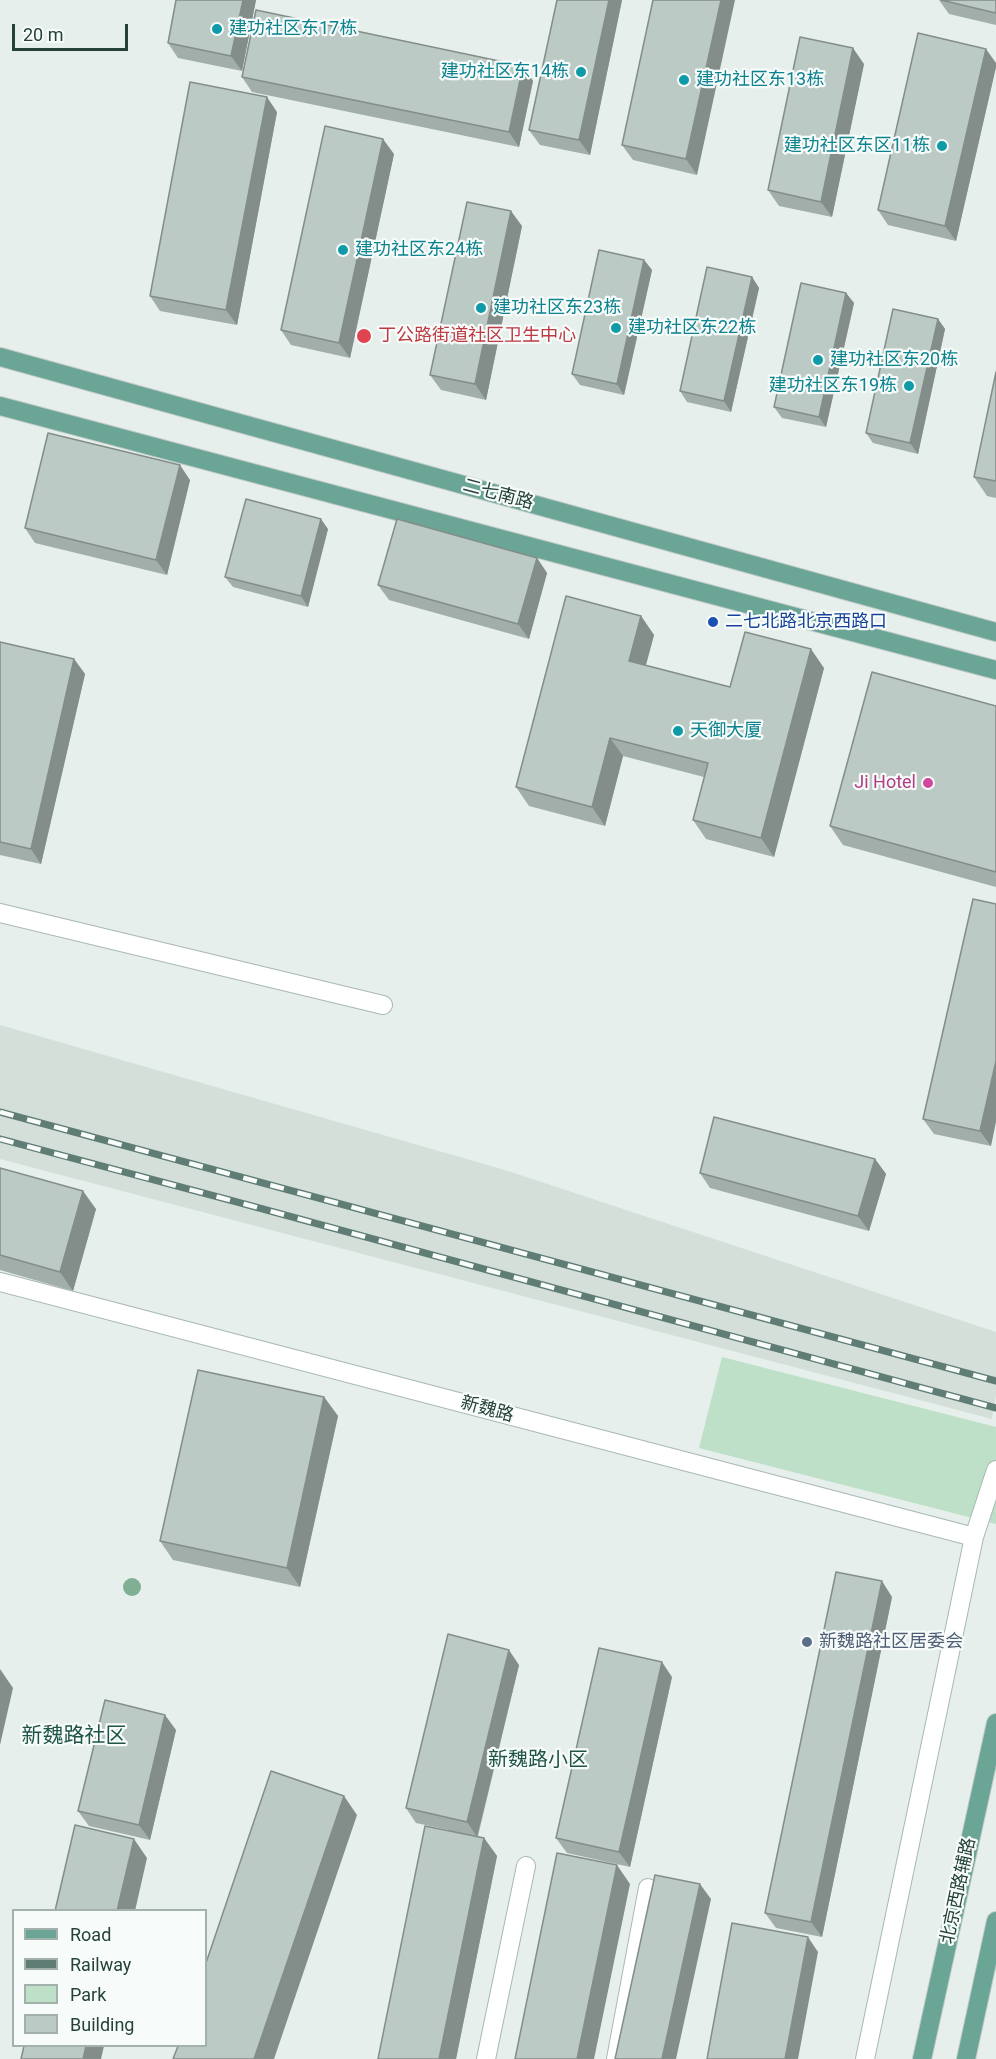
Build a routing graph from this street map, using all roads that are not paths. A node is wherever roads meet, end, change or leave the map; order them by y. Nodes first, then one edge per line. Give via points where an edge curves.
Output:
1 (0, 357) edge
2 (0, 406) edge
3 (996, 632) edge
4 (996, 670) edge
5 (0, 913) edge
6 (383, 1005) dead end
7 (0, 1282) edge
8 (996, 1470) edge
9 (974, 1537) junction
10 (996, 1723) edge
11 (526, 1866) dead end
12 (648, 1888) dead end
13 (996, 1921) edge
14 (486, 2059) edge
15 (616, 2059) edge
16 (865, 2059) edge
17 (922, 2059) edge
18 (966, 2059) edge

1 - 3 main road, 二七南路
2 - 4 main road
5 - 6 street
7 - 9 street, 新魏路
8 - 9 street
9 - 16 street
10 - 17 main road, 北京西路辅路
11 - 14 street
12 - 15 street
13 - 18 main road

